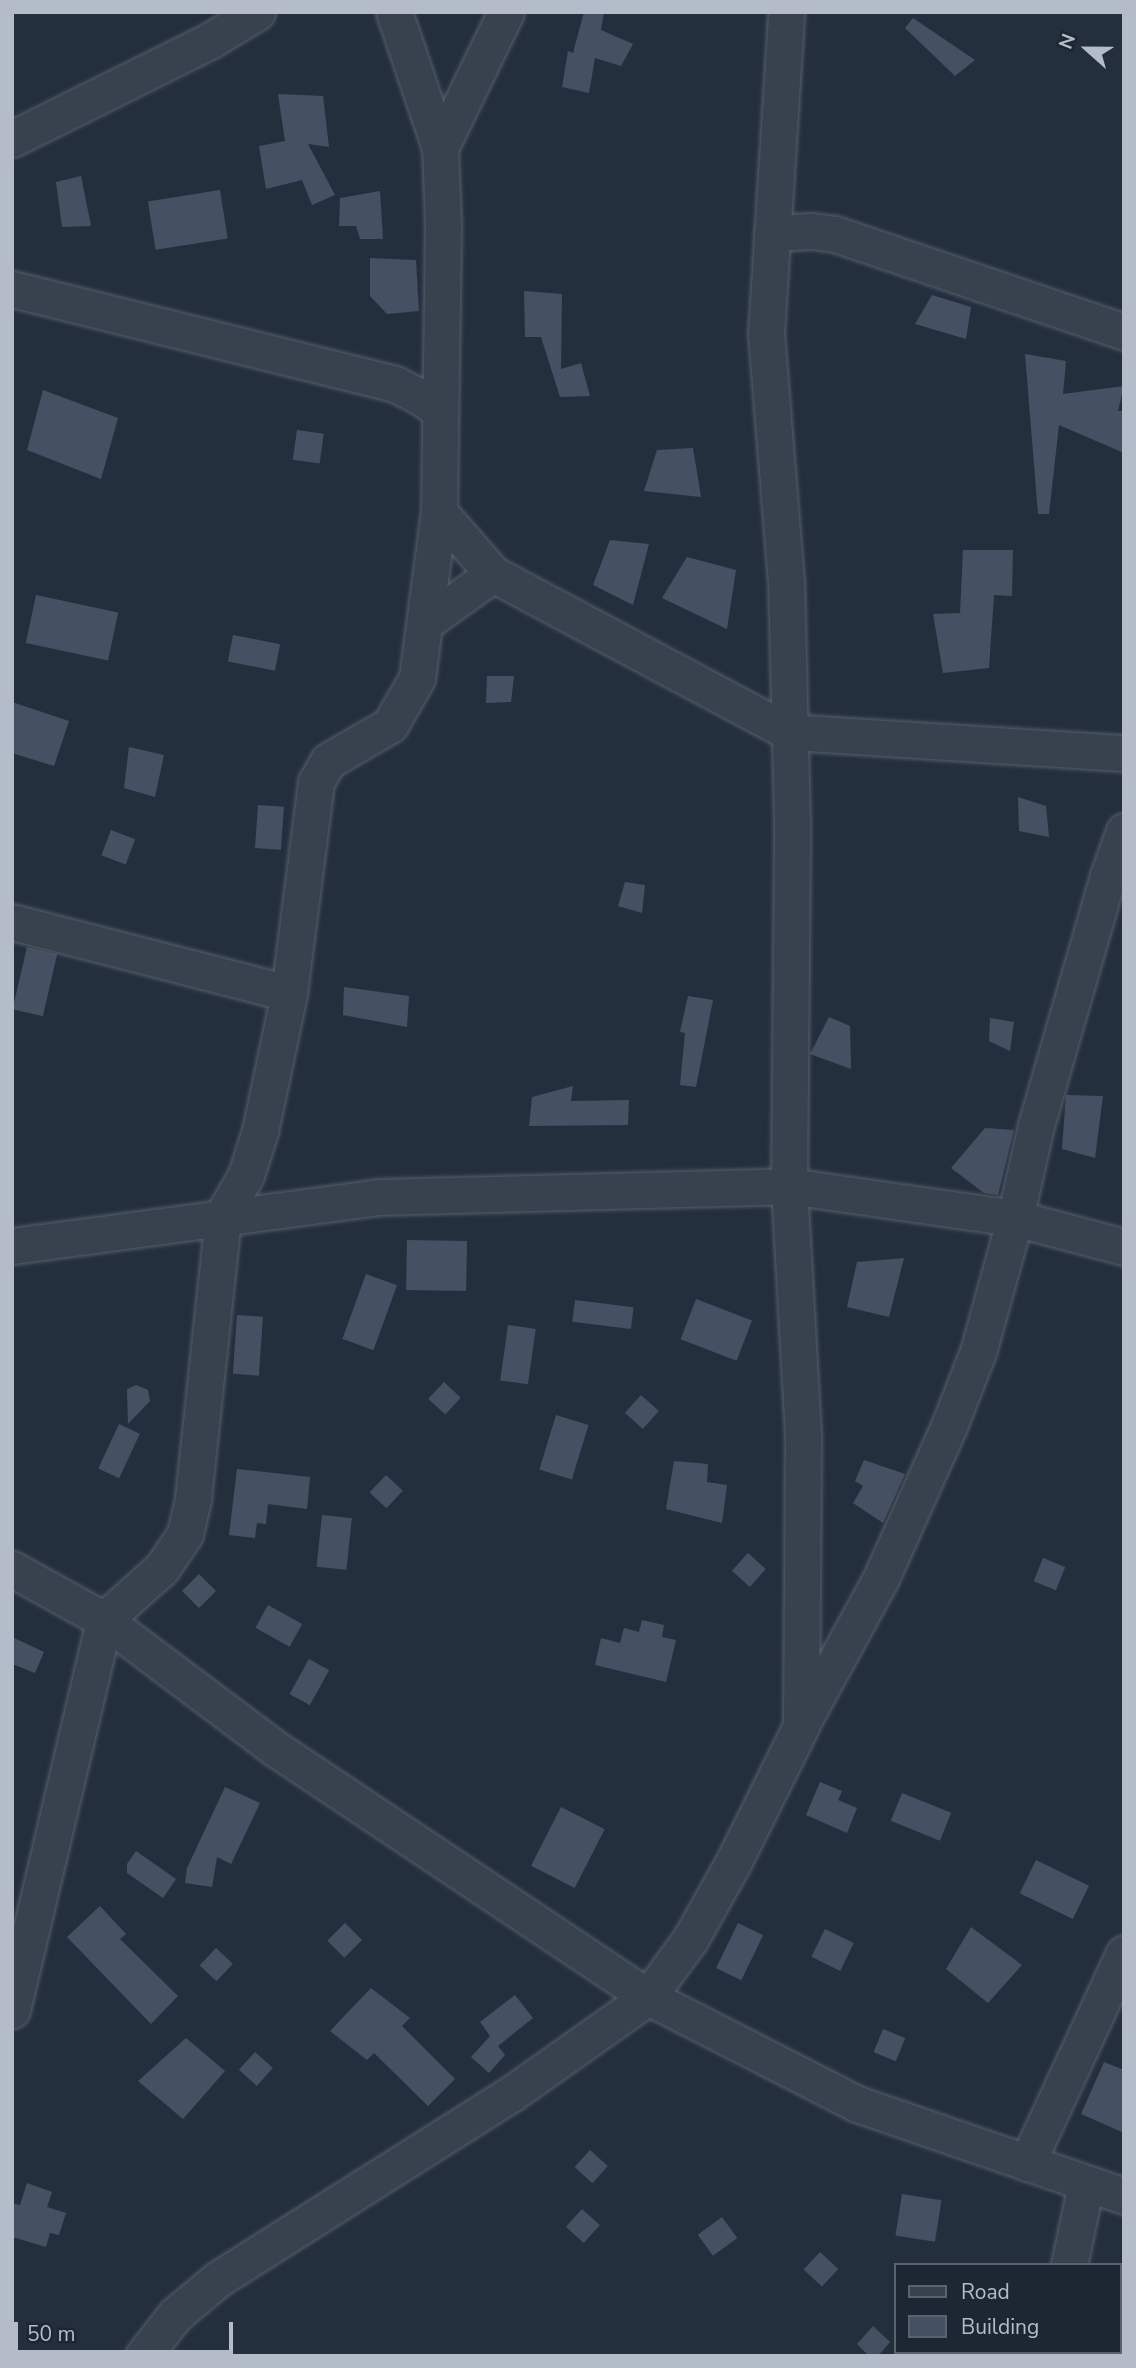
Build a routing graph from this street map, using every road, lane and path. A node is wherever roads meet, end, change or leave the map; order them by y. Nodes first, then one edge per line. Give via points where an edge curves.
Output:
1 (257, 12) edge
2 (394, 12) edge
3 (506, 12) edge
4 (786, 12) edge
5 (211, 26) edge
6 (12, 139) edge
7 (440, 148) junction
8 (772, 233) junction
9 (12, 289) edge
10 (1124, 332) edge
11 (439, 410) junction
12 (439, 512) junction
13 (493, 574) junction
14 (426, 622) junction
15 (789, 732) junction
16 (1124, 753) edge
17 (1124, 831) edge
18 (12, 922) edge
19 (289, 993) junction
20 (789, 1186) junction
21 (223, 1215) junction
22 (1015, 1218) junction
23 (12, 1246) edge
24 (1124, 1247) edge
25 (12, 1569) edge
26 (104, 1620) junction
27 (800, 1726) junction
28 (1124, 1953) edge
29 (648, 1997) junction
30 (12, 2010) edge
31 (1027, 2163) junction
32 (1086, 2184) junction
33 (1124, 2196) edge
34 (1069, 2263) edge
35 (143, 2356) edge

1 - 5 street
2 - 7 street
3 - 7 street
4 - 8 street
5 - 6 street
7 - 11 street
8 - 10 street via 835,234
8 - 15 street via 766,334 786,582
9 - 11 street via 395,384
11 - 12 street
12 - 13 street
12 - 14 street
13 - 14 street
13 - 15 street
14 - 19 street via 417,678 390,724 328,761 316,782
15 - 16 street
15 - 20 street
17 - 22 street via 1040,1111
18 - 19 street
19 - 21 street via 260,1131 246,1175
20 - 21 street via 377,1196
20 - 22 street
20 - 27 street via 803,1436
21 - 23 street
21 - 26 street via 193,1498 185,1534 162,1569
22 - 24 street
22 - 27 street via 979,1349 949,1426 880,1580
25 - 26 street
26 - 29 street via 276,1749
26 - 30 street
27 - 29 street via 691,1938
28 - 31 street
29 - 31 street via 857,2104
29 - 35 street via 510,2094 218,2279 175,2315
31 - 32 street
32 - 33 street
32 - 34 street

